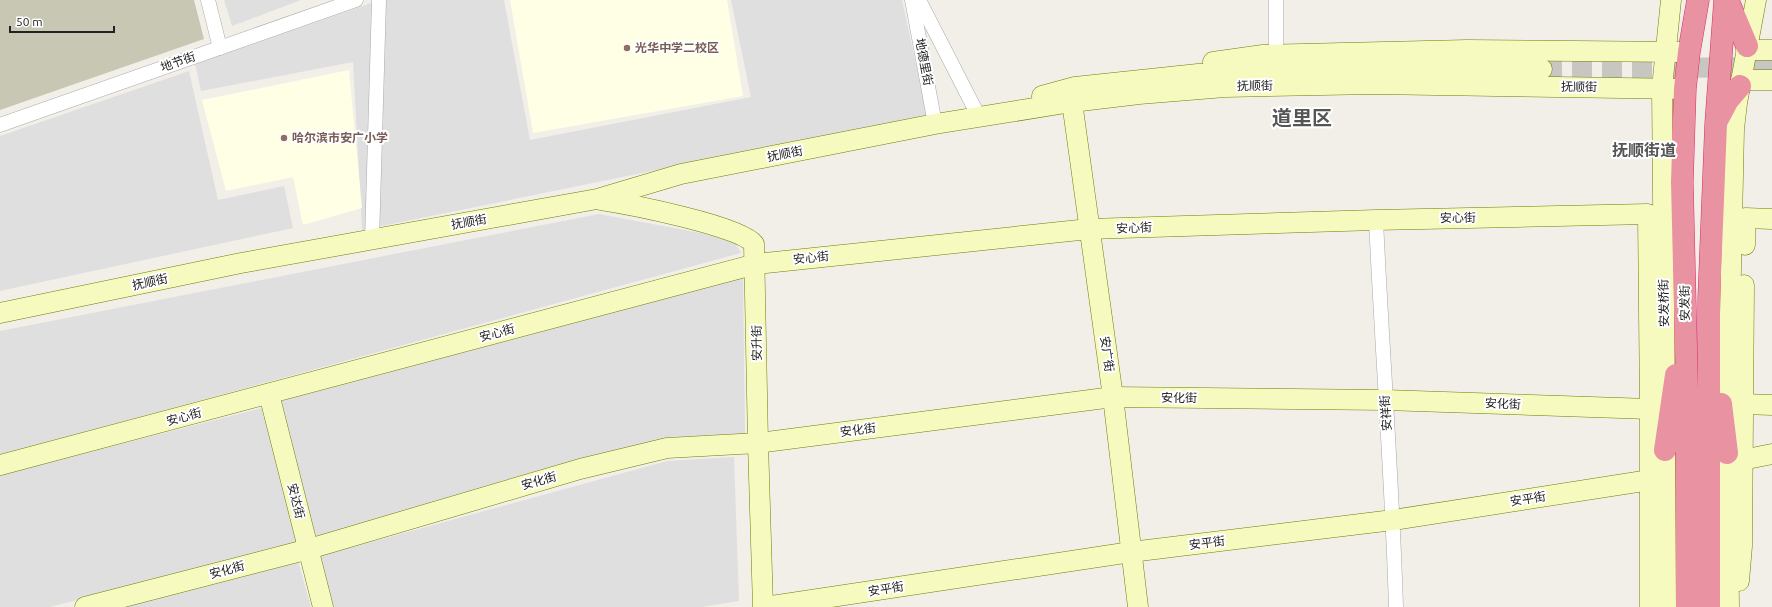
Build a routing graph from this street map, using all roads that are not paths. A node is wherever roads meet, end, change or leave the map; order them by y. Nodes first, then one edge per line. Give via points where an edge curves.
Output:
1 (208, 0) edge
2 (356, 0) edge
3 (379, 0) edge
4 (912, 0) edge
5 (920, 0) edge
6 (1276, 0) edge
7 (1671, 0) edge
8 (1698, 0) edge
9 (1726, 0) edge
10 (1756, 0) edge
11 (220, 48) junction
12 (1772, 50) edge
13 (1665, 52) junction
14 (1689, 52) junction
15 (1276, 55) junction
16 (1743, 65) junction
17 (1542, 69) tunnel mouth
18 (1772, 80) edge
19 (1127, 81) junction
20 (1662, 88) junction
21 (1685, 89) junction
22 (1072, 102) junction
23 (979, 117) junction
24 (0, 124) edge
25 (935, 124) junction
26 (1716, 124) junction
27 (597, 199) junction
28 (1772, 218) edge
29 (1376, 220) junction
30 (1089, 229) junction
31 (372, 240) junction
32 (756, 264) junction
33 (1709, 299) junction
34 (1686, 302) junction
35 (0, 313) edge
36 (269, 394) junction
37 (1113, 397) junction
38 (1385, 400) junction
39 (1743, 404) junction
40 (1772, 405) edge
41 (1650, 408) junction
42 (758, 443) junction
43 (1665, 450) junction
44 (1772, 454) edge
45 (1734, 456) junction
46 (0, 464) edge
47 (1650, 480) junction
48 (1393, 520) junction
49 (309, 549) junction
50 (1131, 552) junction
51 (85, 607) edge
52 (323, 607) edge
53 (764, 607) edge
54 (1138, 607) edge
55 (1396, 607) edge
56 (1650, 607) edge
57 (1666, 607) edge
58 (1687, 607) edge
59 (1709, 607) edge
60 (1728, 607) edge
61 (1738, 607) edge

1 - 11 street
2 - 11 street, 地节街
3 - 31 street
4 - 25 street, 地德里街
5 - 23 street
6 - 15 street
7 - 13 main road, 安发桥街
8 - 14 highway, 安发街
9 - 16 highway
9 - 26 highway, 安发街
10 - 16 main road
11 - 24 street, 地节街
12 - 16 main road
13 - 14 main road, 抚顺街
13 - 15 main road, 抚顺街 via 1467,50
13 - 20 main road, 安发桥街
14 - 21 highway, 安发街
15 - 19 main road, 抚顺街 via 1185,66
16 - 18 main road
16 - 26 highway
16 - 45 main road via 1734,129
17 - 19 main road, 抚顺街 via 1270,71 1198,74
19 - 23 main road, 抚顺街 via 1075,87
20 - 21 main road, 抚顺街
20 - 22 main road, 抚顺街 via 1374,84 1225,87
20 - 43 main road, 安发桥街
21 - 34 highway, 安发街 via 1682,182
22 - 23 main road, 抚顺街
22 - 30 main road, 安广街
23 - 25 main road, 抚顺街
25 - 27 main road, 抚顺街 via 682,174
26 - 33 highway, 安发街
27 - 31 main road, 抚顺街
27 - 32 main road, 安升街 via 653,209 746,236 754,244
28 - 39 main road via 1745,218
29 - 30 main road, 安心街
29 - 38 street, 安祥街
29 - 41 main road, 安心街 via 1648,214
30 - 32 main road, 安心街
30 - 37 main road, 安广街
31 - 35 main road, 抚顺街 via 240,263
32 - 36 main road, 安心街
32 - 42 main road, 安升街
33 - 45 highway
33 - 59 highway, 安发街
34 - 43 highway
34 - 58 highway, 安发街
36 - 46 main road, 安心街
36 - 49 main road, 安达街
37 - 38 main road, 安化街
37 - 42 main road, 安化街
37 - 50 main road, 安广街
38 - 41 main road, 安化街
38 - 48 street, 安祥街
39 - 40 main road
39 - 45 main road
41 - 47 main road
42 - 49 main road, 安化街 via 667,448 580,469
42 - 53 main road, 安升街
43 - 57 main road, 安发桥街
44 - 45 main road
45 - 60 main road
45 - 61 main road via 1742,546
47 - 48 main road, 安平街
47 - 56 main road
48 - 50 main road, 安平街
48 - 55 street, 安祥街
49 - 51 main road, 安化街
49 - 52 main road, 安达街
50 - 53 main road, 安平街
50 - 54 main road, 安广街

